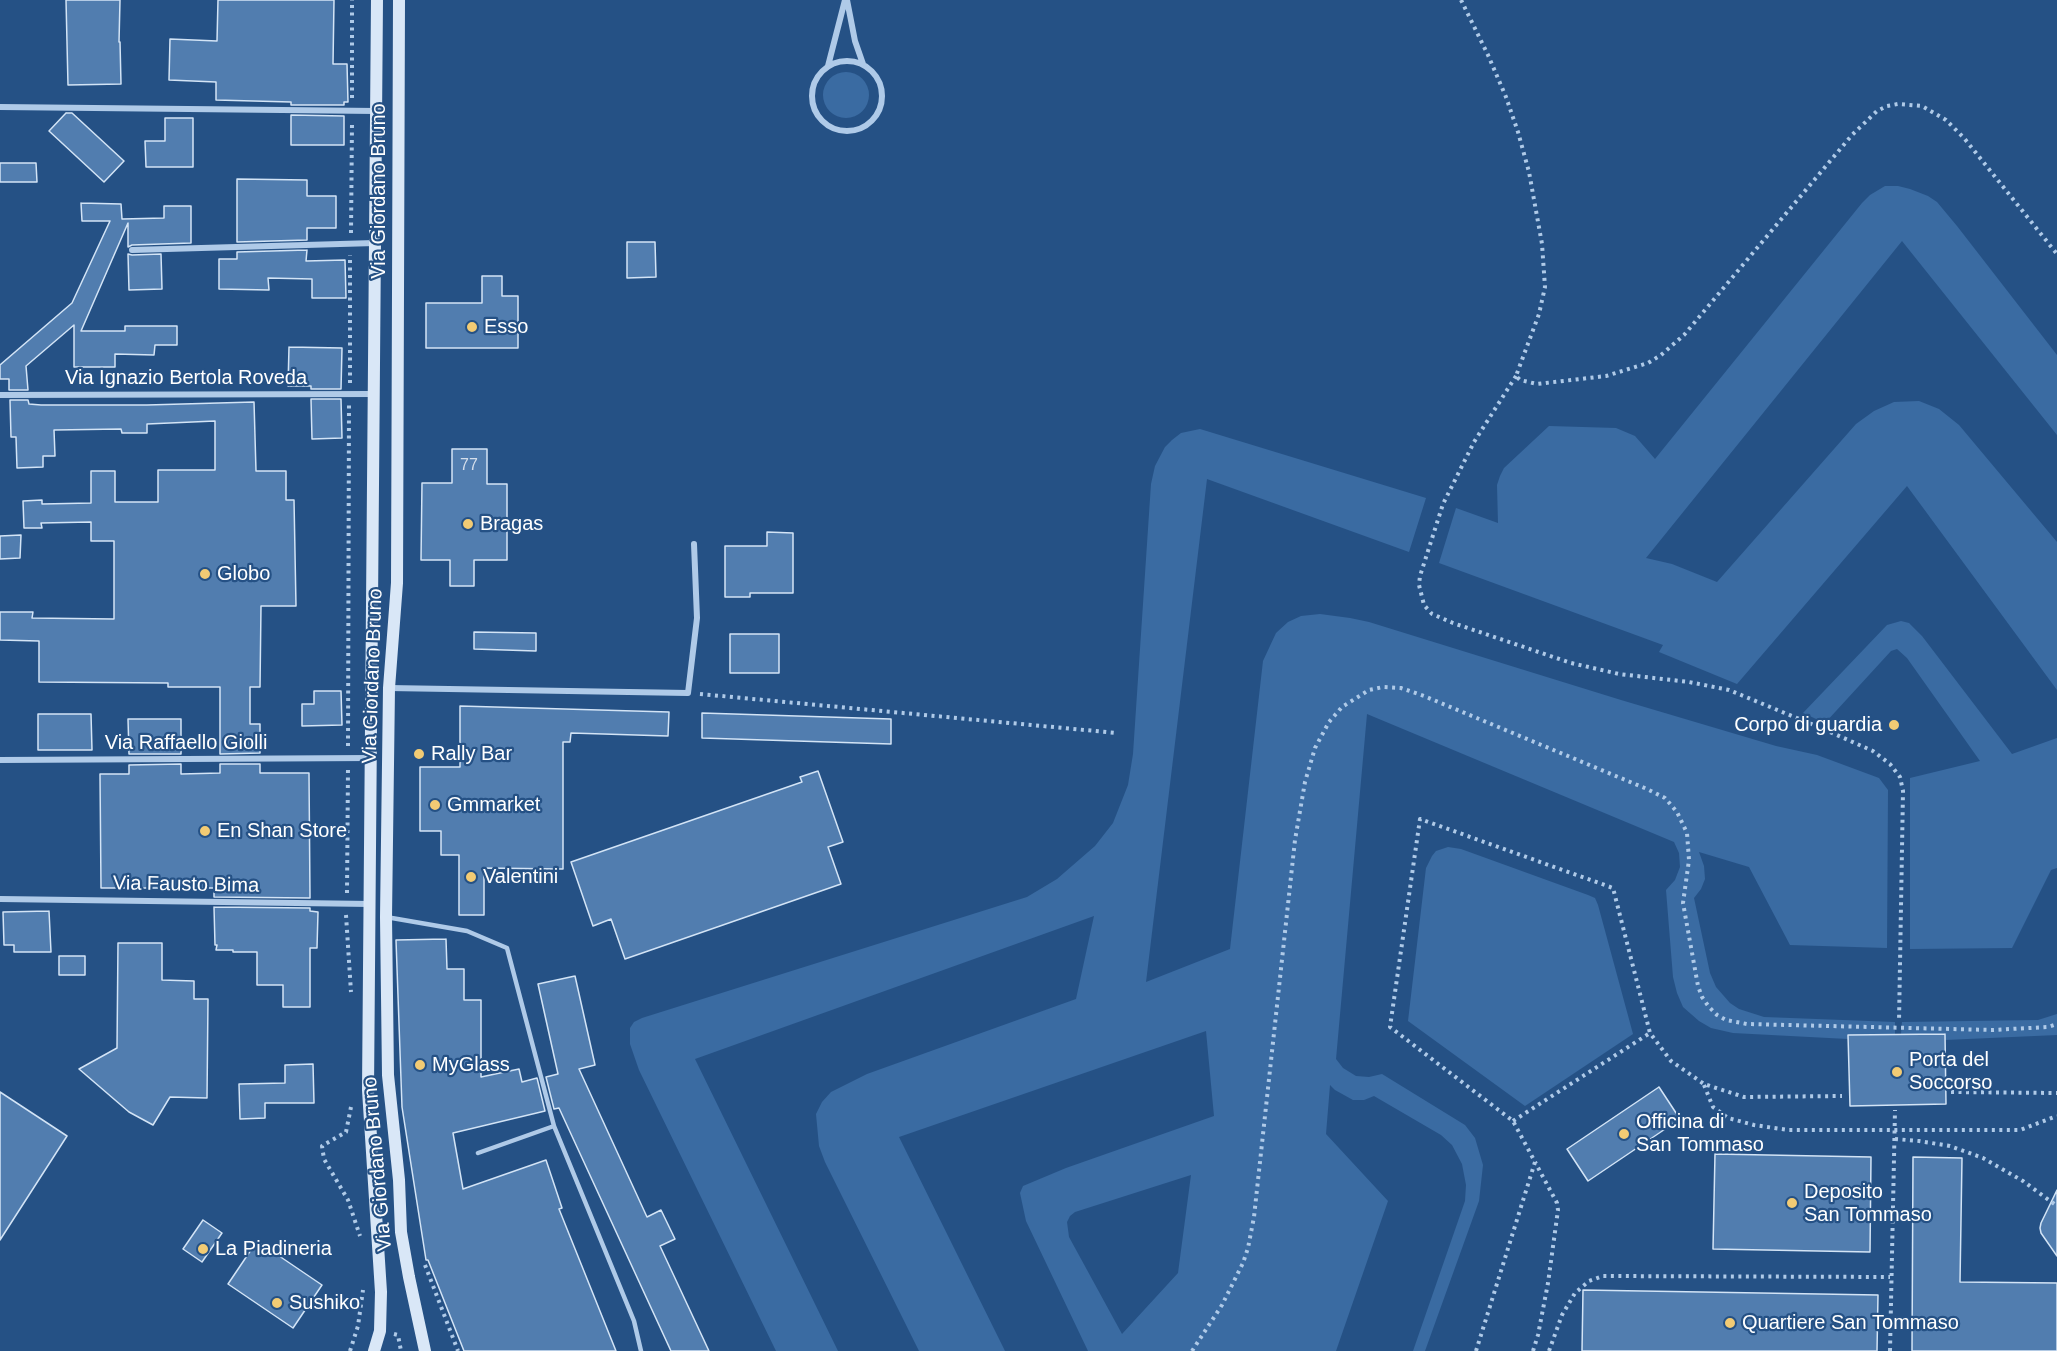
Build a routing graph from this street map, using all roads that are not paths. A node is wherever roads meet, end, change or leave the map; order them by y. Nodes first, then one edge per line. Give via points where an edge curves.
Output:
1 (377, 0) edge
2 (399, 0) edge
3 (846, 0) edge
4 (863, 64) junction
5 (828, 66) junction
6 (0, 107) edge
7 (376, 111) junction
8 (375, 243) junction
9 (132, 250) dead end
10 (373, 394) junction
11 (0, 395) edge
12 (694, 544) dead end
13 (389, 688) junction
14 (371, 758) junction
15 (0, 760) edge
16 (0, 899) edge
17 (371, 904) junction
18 (386, 917) junction
19 (554, 1126) junction
20 (478, 1153) dead end
21 (374, 1351) edge
22 (425, 1351) edge
23 (641, 1351) edge

1 - 7 main road, Via Giordano Bruno
2 - 13 main road, Via Giordano Bruno via 397,583
3 - 4 street
3 - 5 street
4 - 5 street via 851,60
4 - 5 street via 879,79 882,101 873,121 853,131 831,127 814,110 813,85
6 - 7 street
7 - 8 main road, Via Giordano Bruno
8 - 9 street
8 - 10 main road, Via Giordano Bruno
10 - 11 street, Via Ignazio Bertola Roveda
10 - 14 main road, Via Giordano Bruno
12 - 13 street via 697,618 687,693
13 - 18 main road, Via Giordano Bruno
14 - 15 street, Via Raffaello Giolli
14 - 17 main road, Via Giordano Bruno
16 - 17 street, Via Fausto Bima
17 - 21 main road, Via Giordano Bruno via 368,1090 381,1292 380,1331
18 - 19 lane via 467,931 507,948
18 - 22 main road, Via Giordano Bruno via 388,1075 401,1232
19 - 20 lane
19 - 23 lane via 634,1321

